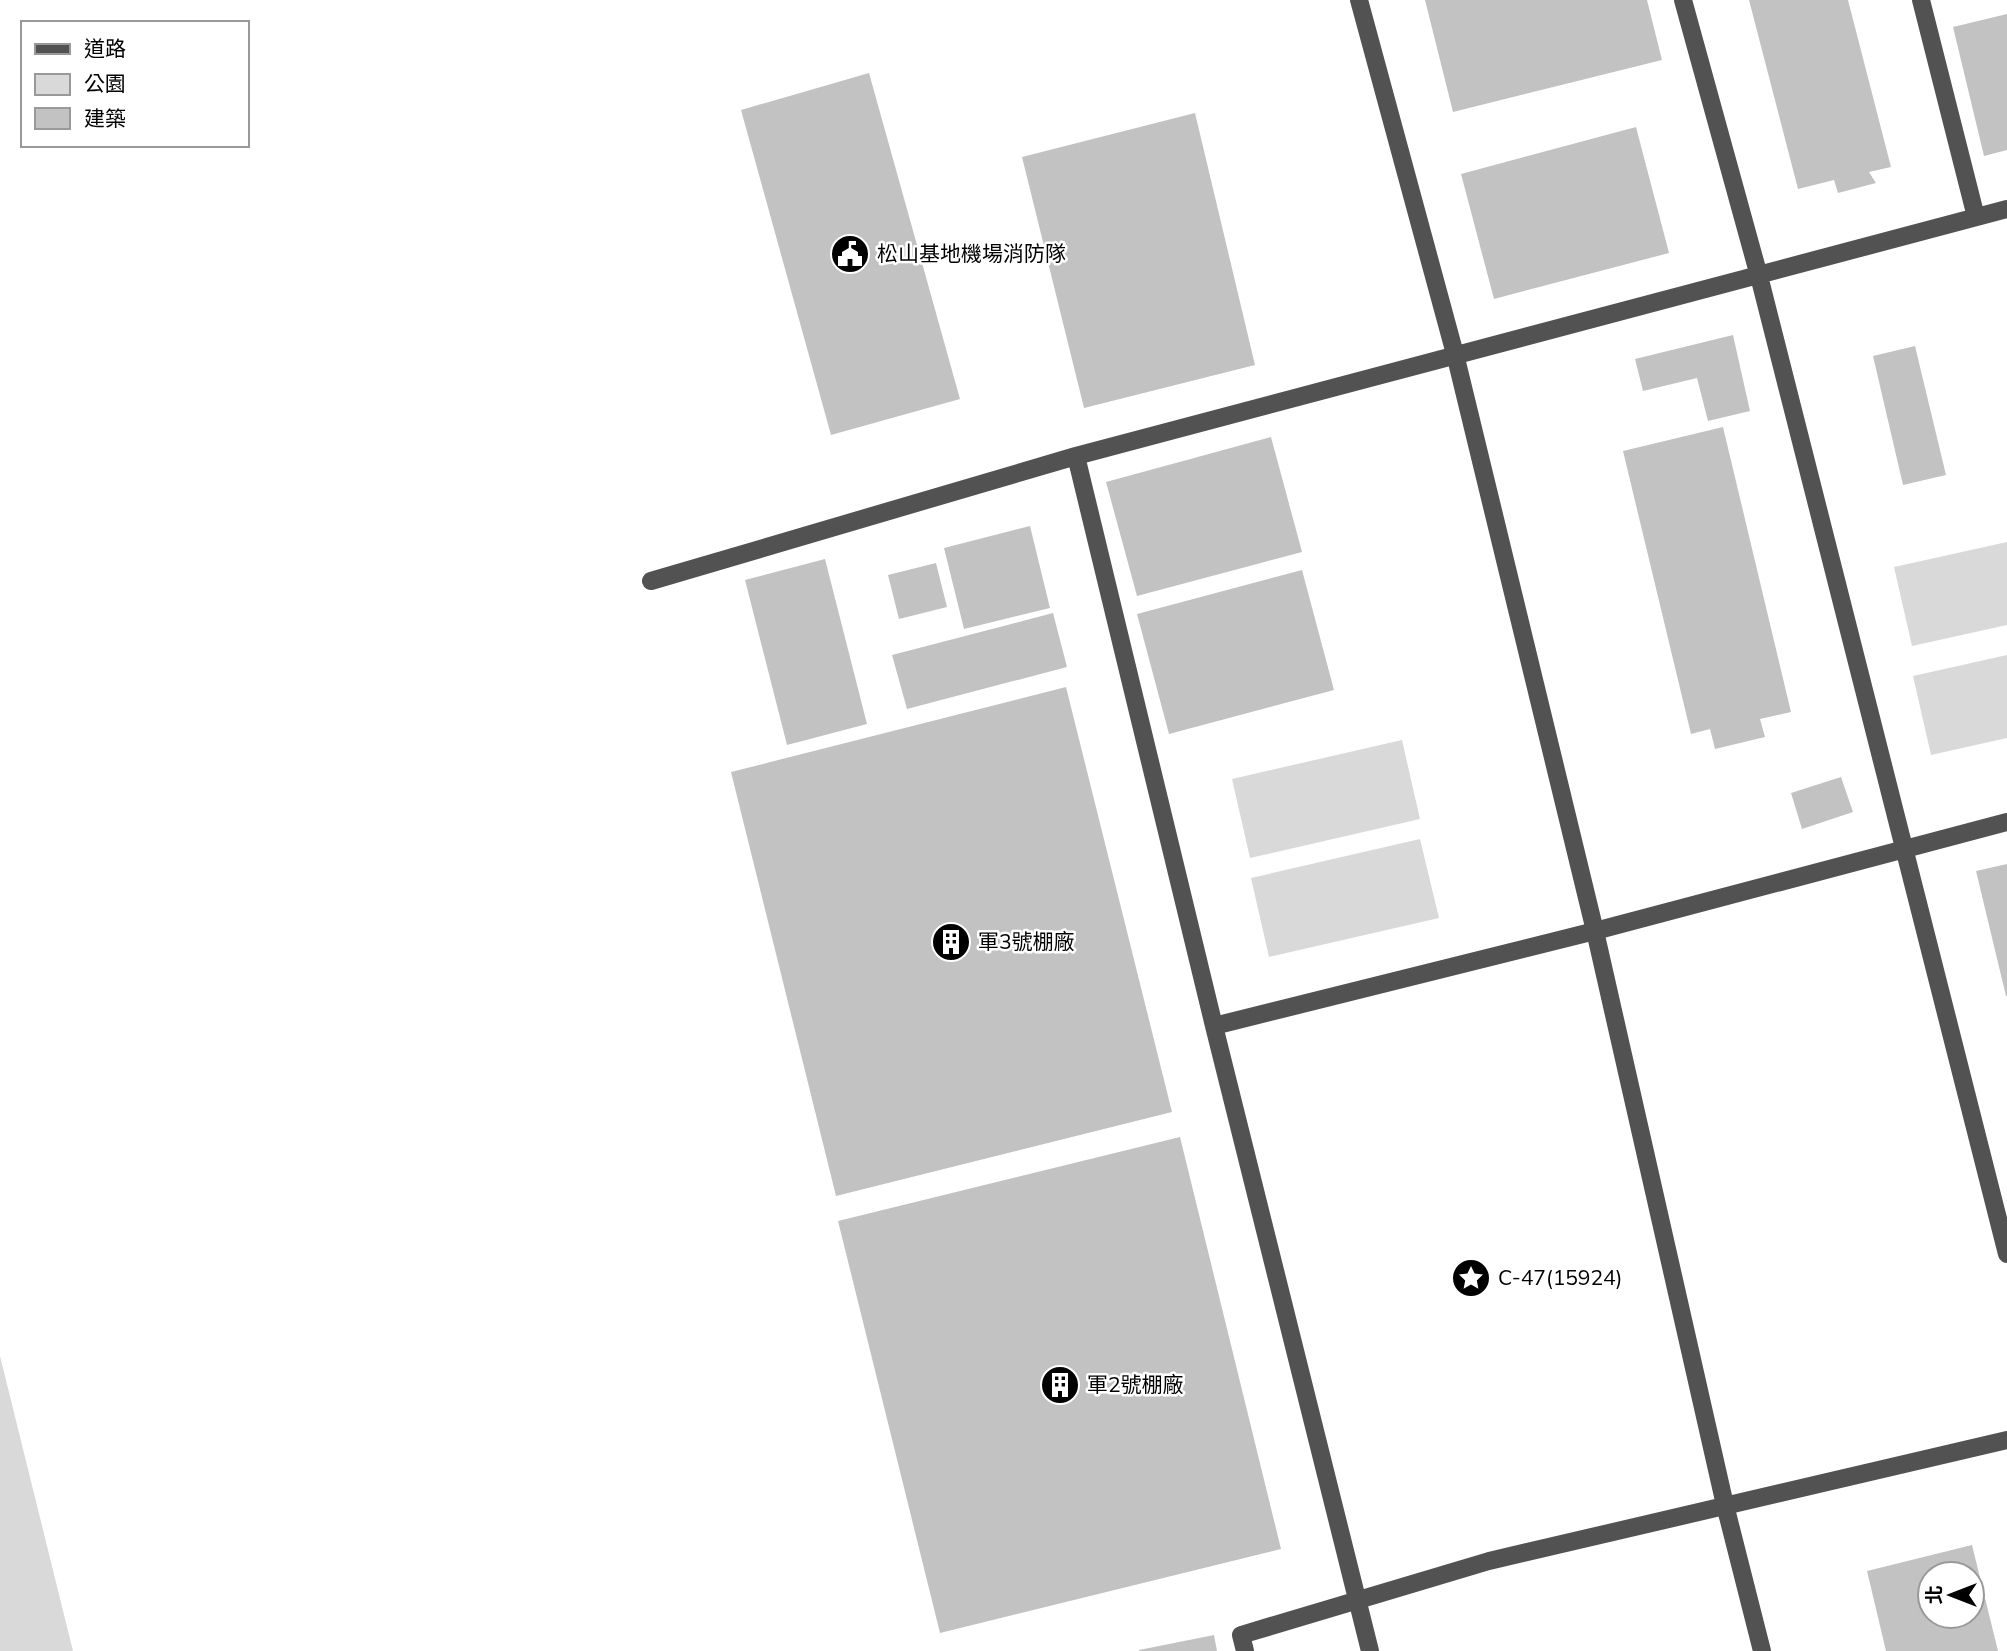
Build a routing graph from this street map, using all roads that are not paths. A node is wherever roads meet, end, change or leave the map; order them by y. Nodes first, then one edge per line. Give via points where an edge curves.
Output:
1 (1359, 0) edge
2 (1683, 0) edge
3 (1921, 0) edge
4 (2007, 209) edge
5 (1976, 217) junction
6 (1759, 276) junction
7 (1455, 354) junction
8 (1076, 456) junction
9 (651, 581) dead end
10 (2007, 821) edge
11 (1905, 849) junction
12 (1595, 931) junction
13 (1214, 1027) junction
14 (2007, 1254) edge
15 (2007, 1440) edge
16 (1725, 1505) junction
17 (1356, 1600) junction
18 (1245, 1651) edge
19 (1370, 1651) edge
20 (1762, 1651) edge

1 - 7 lane
2 - 6 lane
3 - 5 lane
4 - 5 lane
5 - 6 lane
6 - 7 lane
6 - 11 lane
7 - 8 lane
7 - 12 lane
8 - 9 lane
8 - 13 lane
10 - 11 lane
11 - 12 lane
11 - 14 lane
12 - 13 lane
12 - 16 lane
13 - 17 lane
15 - 16 lane
16 - 17 lane via 1489,1561
16 - 20 lane
17 - 18 lane via 1241,1634
17 - 19 lane

